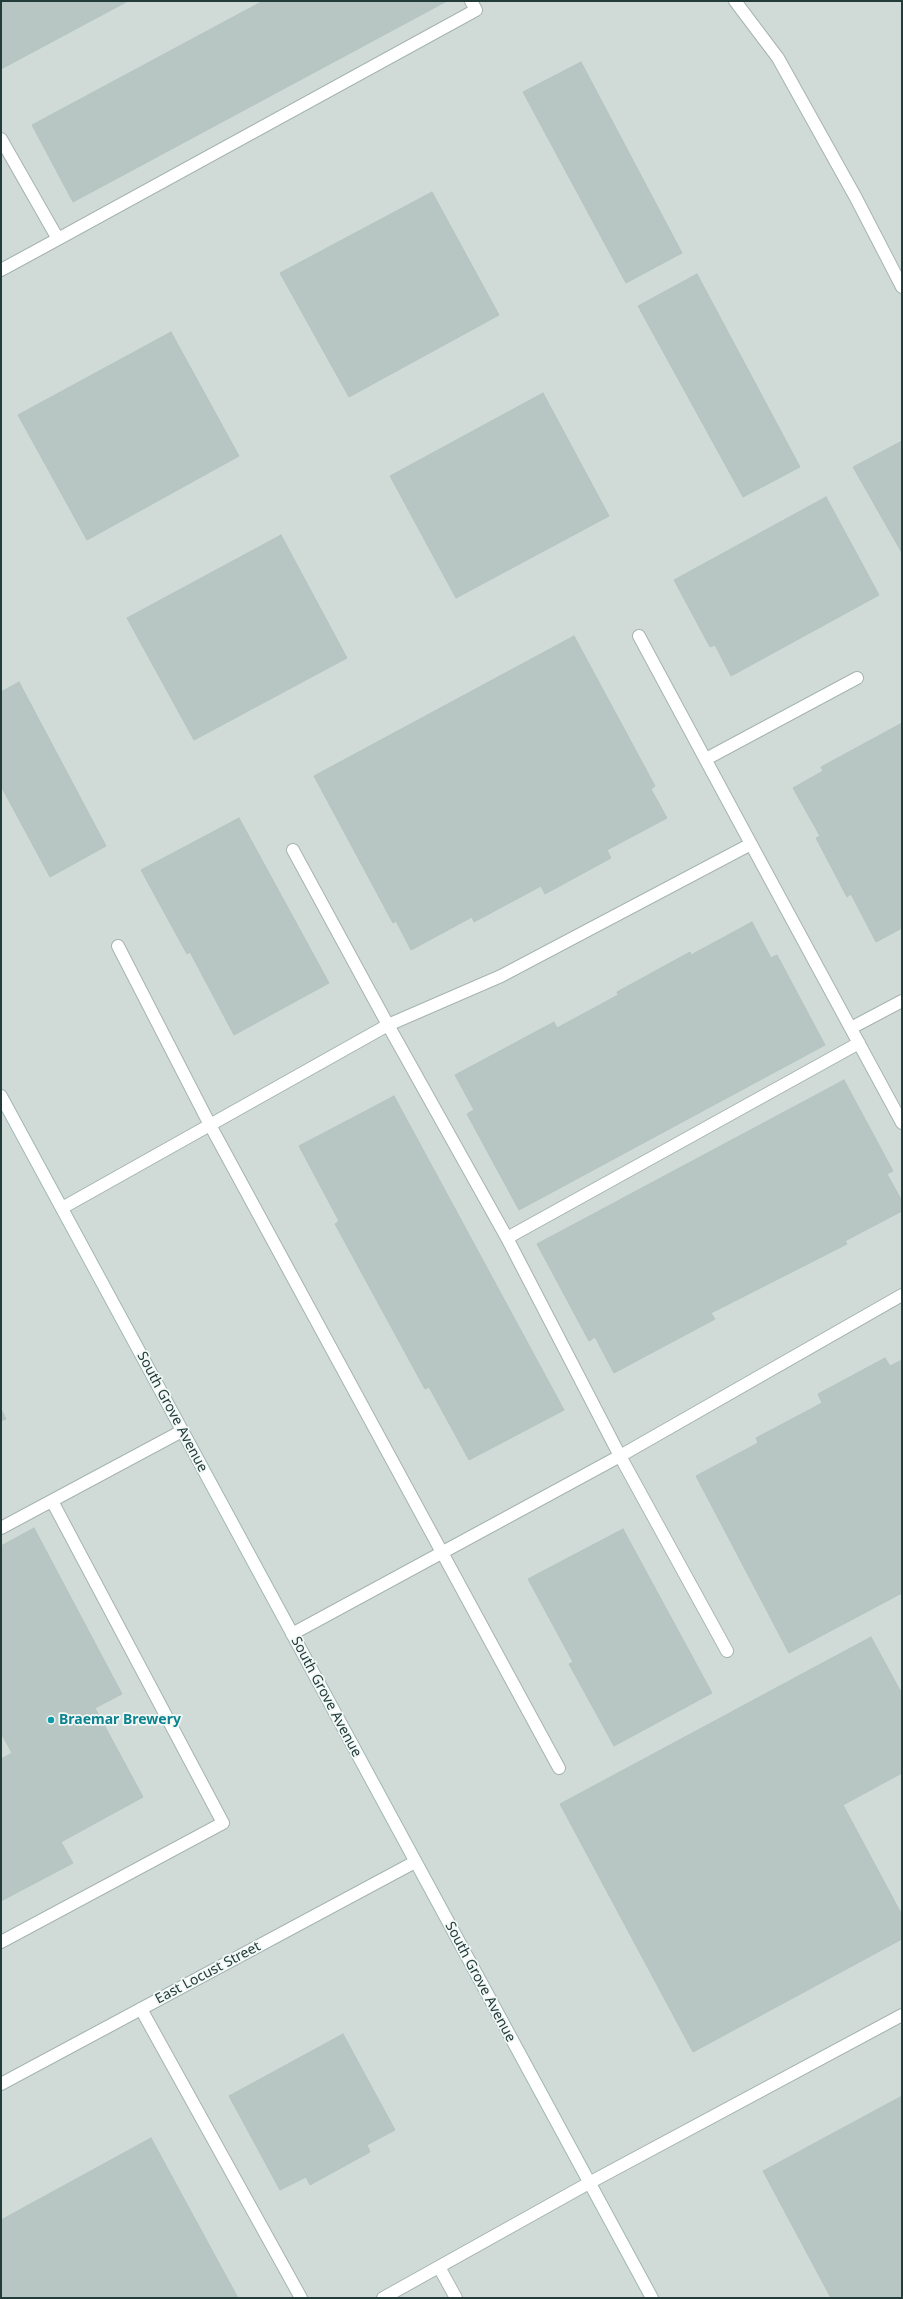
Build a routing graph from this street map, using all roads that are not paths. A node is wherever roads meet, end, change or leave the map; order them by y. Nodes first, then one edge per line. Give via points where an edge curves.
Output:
1 (471, 1) edge
2 (735, 1) edge
3 (1, 139) edge
4 (58, 239) junction
5 (1, 270) edge
6 (902, 287) edge
7 (639, 636) dead end
8 (857, 678) dead end
9 (706, 759) junction
10 (751, 844) junction
11 (292, 850) dead end
12 (118, 946) dead end
13 (902, 1001) edge
14 (388, 1025) junction
15 (850, 1028) junction
16 (859, 1043) junction
17 (1, 1096) edge
18 (902, 1123) edge
19 (210, 1126) junction
20 (62, 1208) junction
21 (507, 1238) junction
22 (902, 1295) edge
23 (182, 1431) junction
24 (620, 1456) junction
25 (52, 1502) junction
26 (1, 1528) edge
27 (441, 1554) junction
28 (292, 1634) junction
29 (727, 1651) dead end
30 (559, 1768) dead end
31 (416, 1862) junction
32 (1, 1942) edge
33 (141, 2009) junction
34 (902, 2016) edge
35 (1, 2084) edge
36 (589, 2183) junction
37 (438, 2267) junction
38 (301, 2298) edge
39 (383, 2298) edge
40 (456, 2298) edge
41 (652, 2298) edge

1 - 4 main road via 476,10
2 - 6 main road via 778,58
3 - 4 main road
4 - 5 main road
7 - 9 main road
8 - 9 main road
9 - 10 main road
10 - 14 main road via 501,976
10 - 15 main road
11 - 14 main road
12 - 19 main road
13 - 15 main road
14 - 19 main road
14 - 21 main road
15 - 16 main road
16 - 18 main road
16 - 21 main road
17 - 20 main road, South Grove Avenue
19 - 20 main road
19 - 27 main road
20 - 23 main road, South Grove Avenue
21 - 24 main road
22 - 24 main road
23 - 25 main road
23 - 28 main road, South Grove Avenue
24 - 27 main road
24 - 29 main road
25 - 26 main road
25 - 32 main road via 223,1823
27 - 28 main road
27 - 30 main road
28 - 31 main road, South Grove Avenue
31 - 33 main road, East Locust Street
31 - 36 main road, South Grove Avenue
33 - 35 main road, East Locust Street
33 - 38 main road
34 - 36 main road
36 - 37 main road
36 - 41 main road, South Grove Avenue
37 - 39 main road
37 - 40 main road

